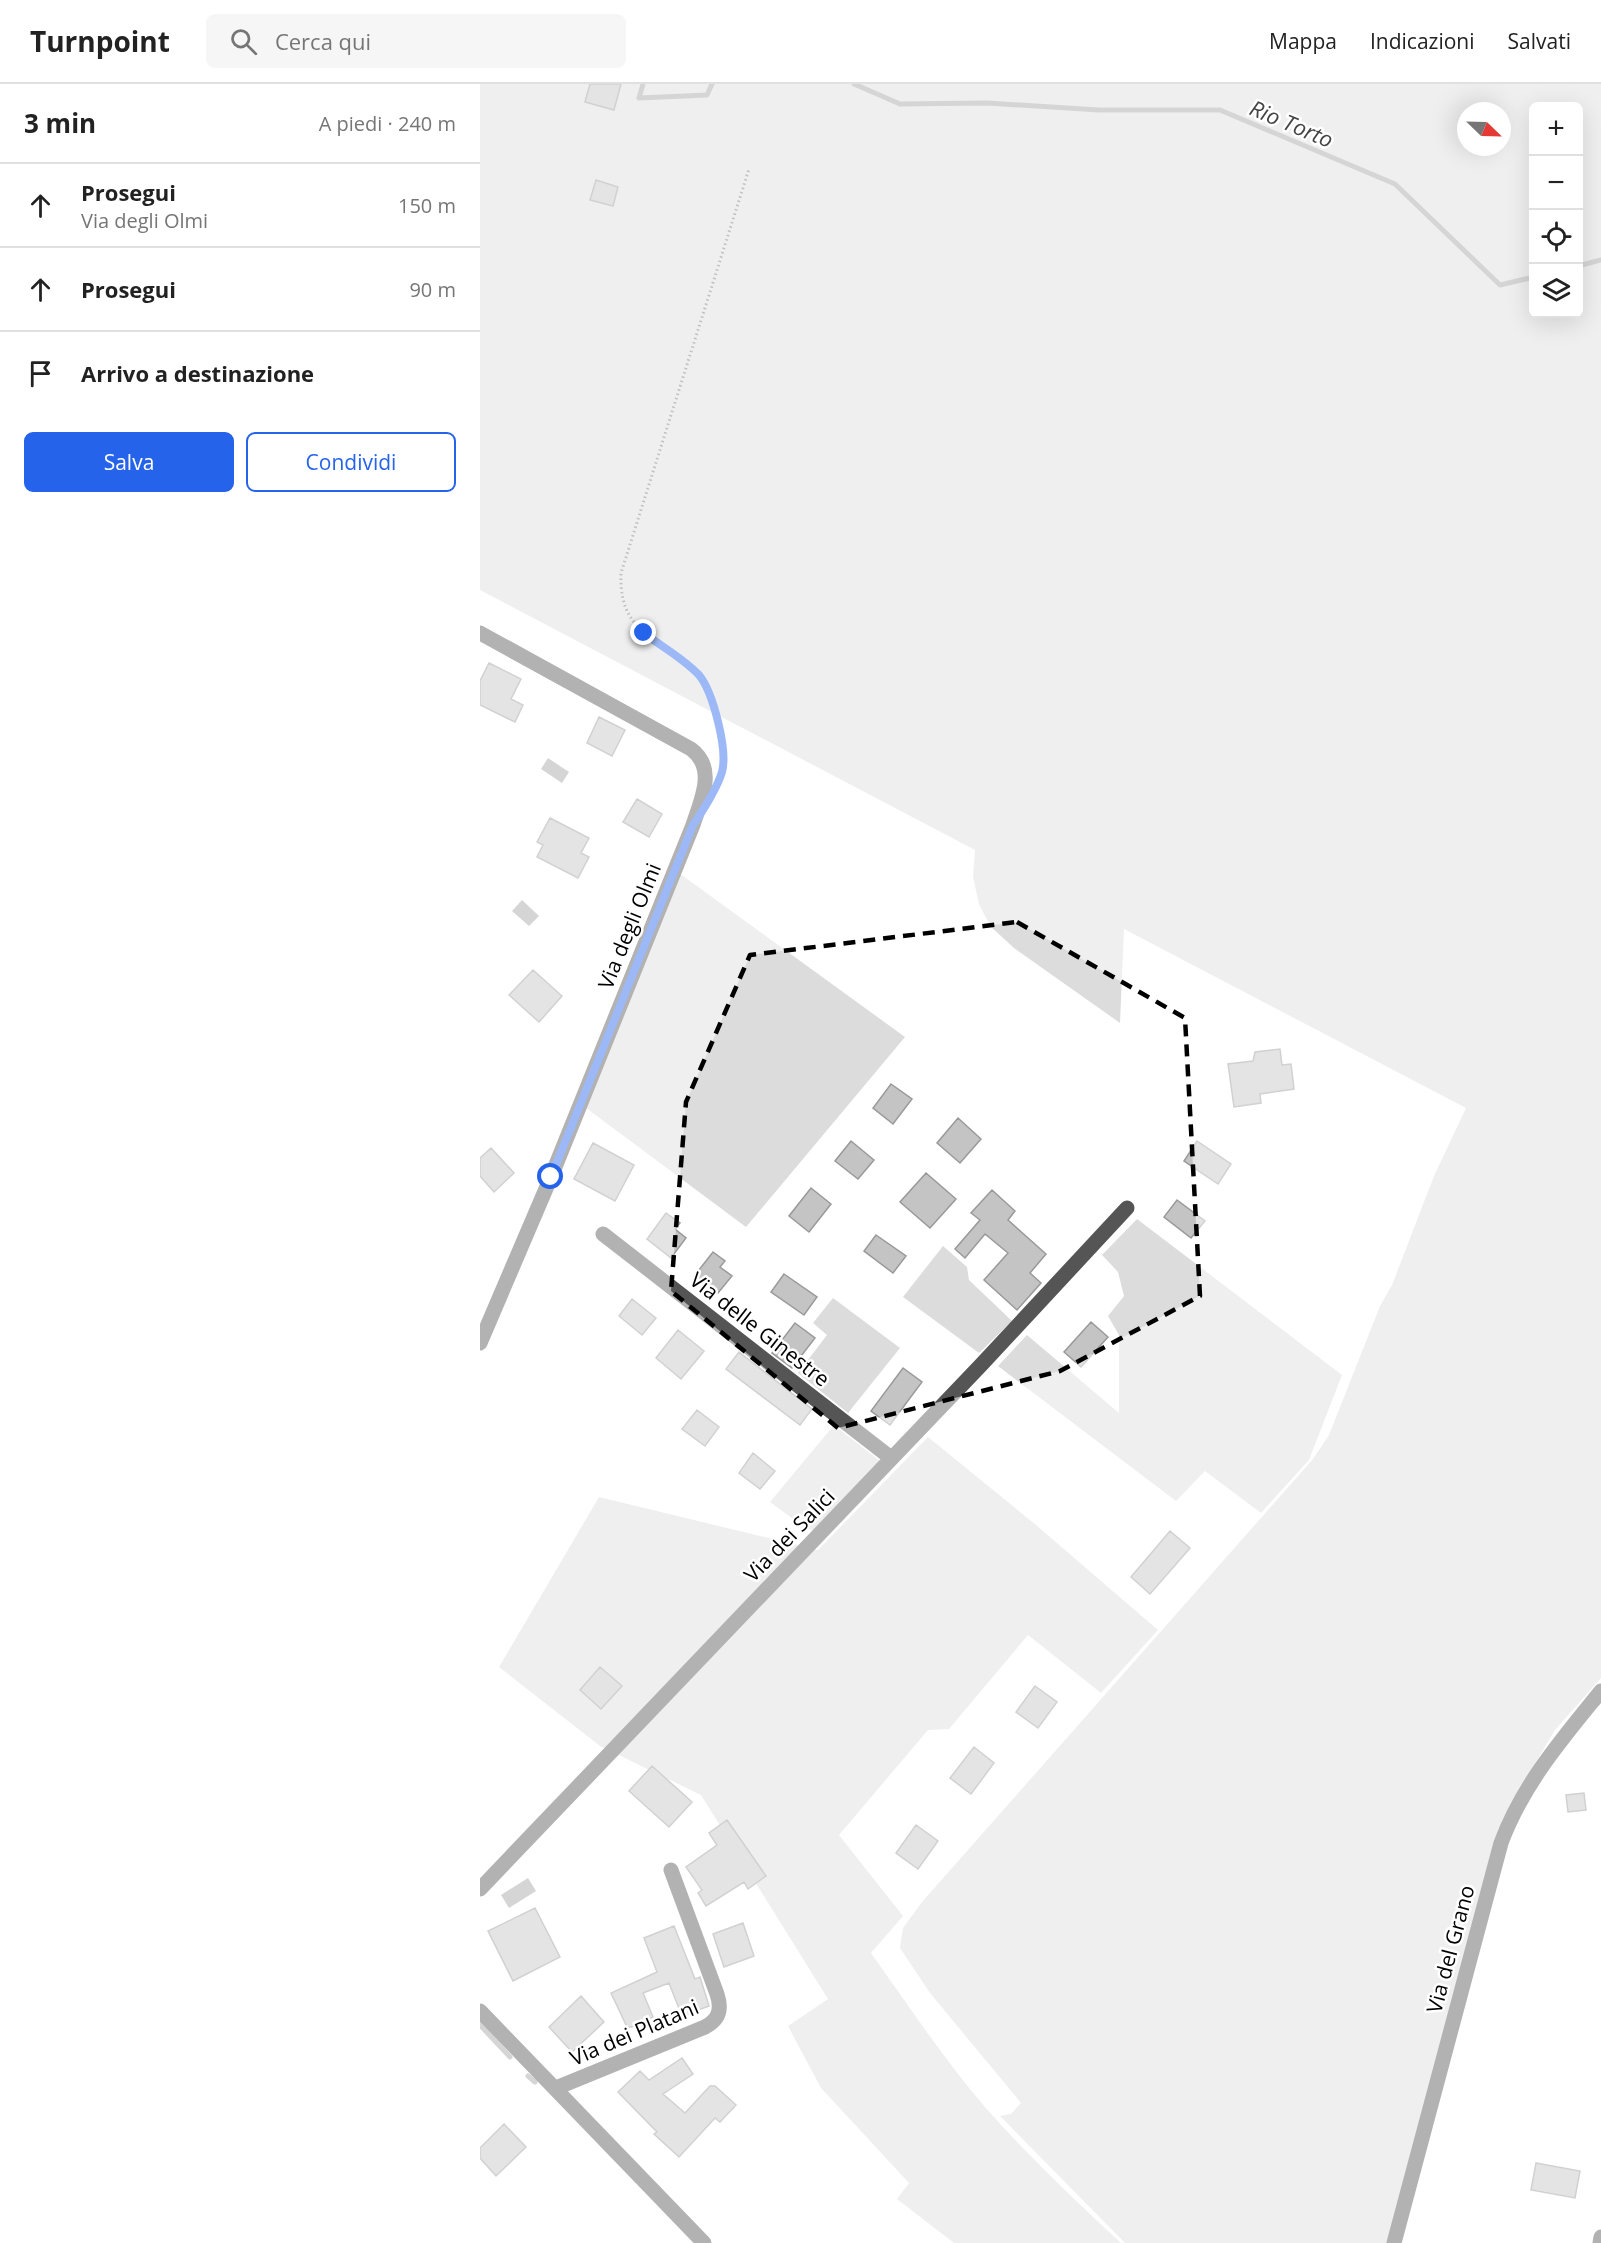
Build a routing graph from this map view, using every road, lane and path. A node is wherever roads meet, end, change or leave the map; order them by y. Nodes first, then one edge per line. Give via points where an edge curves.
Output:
1 (748, 170) dead end
2 (480, 633) edge
3 (719, 779) dead end
4 (1126, 1208) dead end
5 (603, 1234) dead end
6 (480, 1343) edge
7 (891, 1458) junction
8 (1601, 1691) edge
9 (671, 1870) dead end
10 (480, 1889) edge
11 (480, 2011) edge
12 (556, 2088) junction
13 (1601, 2237) edge
14 (704, 2243) edge
15 (1394, 2243) edge
16 (1600, 2243) edge

1 - 3 path via 621,573 625,600 636,626 686,662 706,687 718,725 723,766
2 - 6 street, Via degli Olmi via 691,749 706,773 693,825
4 - 7 street, Via dei Salici
5 - 7 street, Via delle Ginestre
7 - 10 street, Via dei Salici
8 - 15 street, Via del Grano via 1537,1772 1504,1834
9 - 12 street, Via dei Platani via 717,1994 717,2017 705,2027
11 - 12 street
12 - 14 street
13 - 16 street

